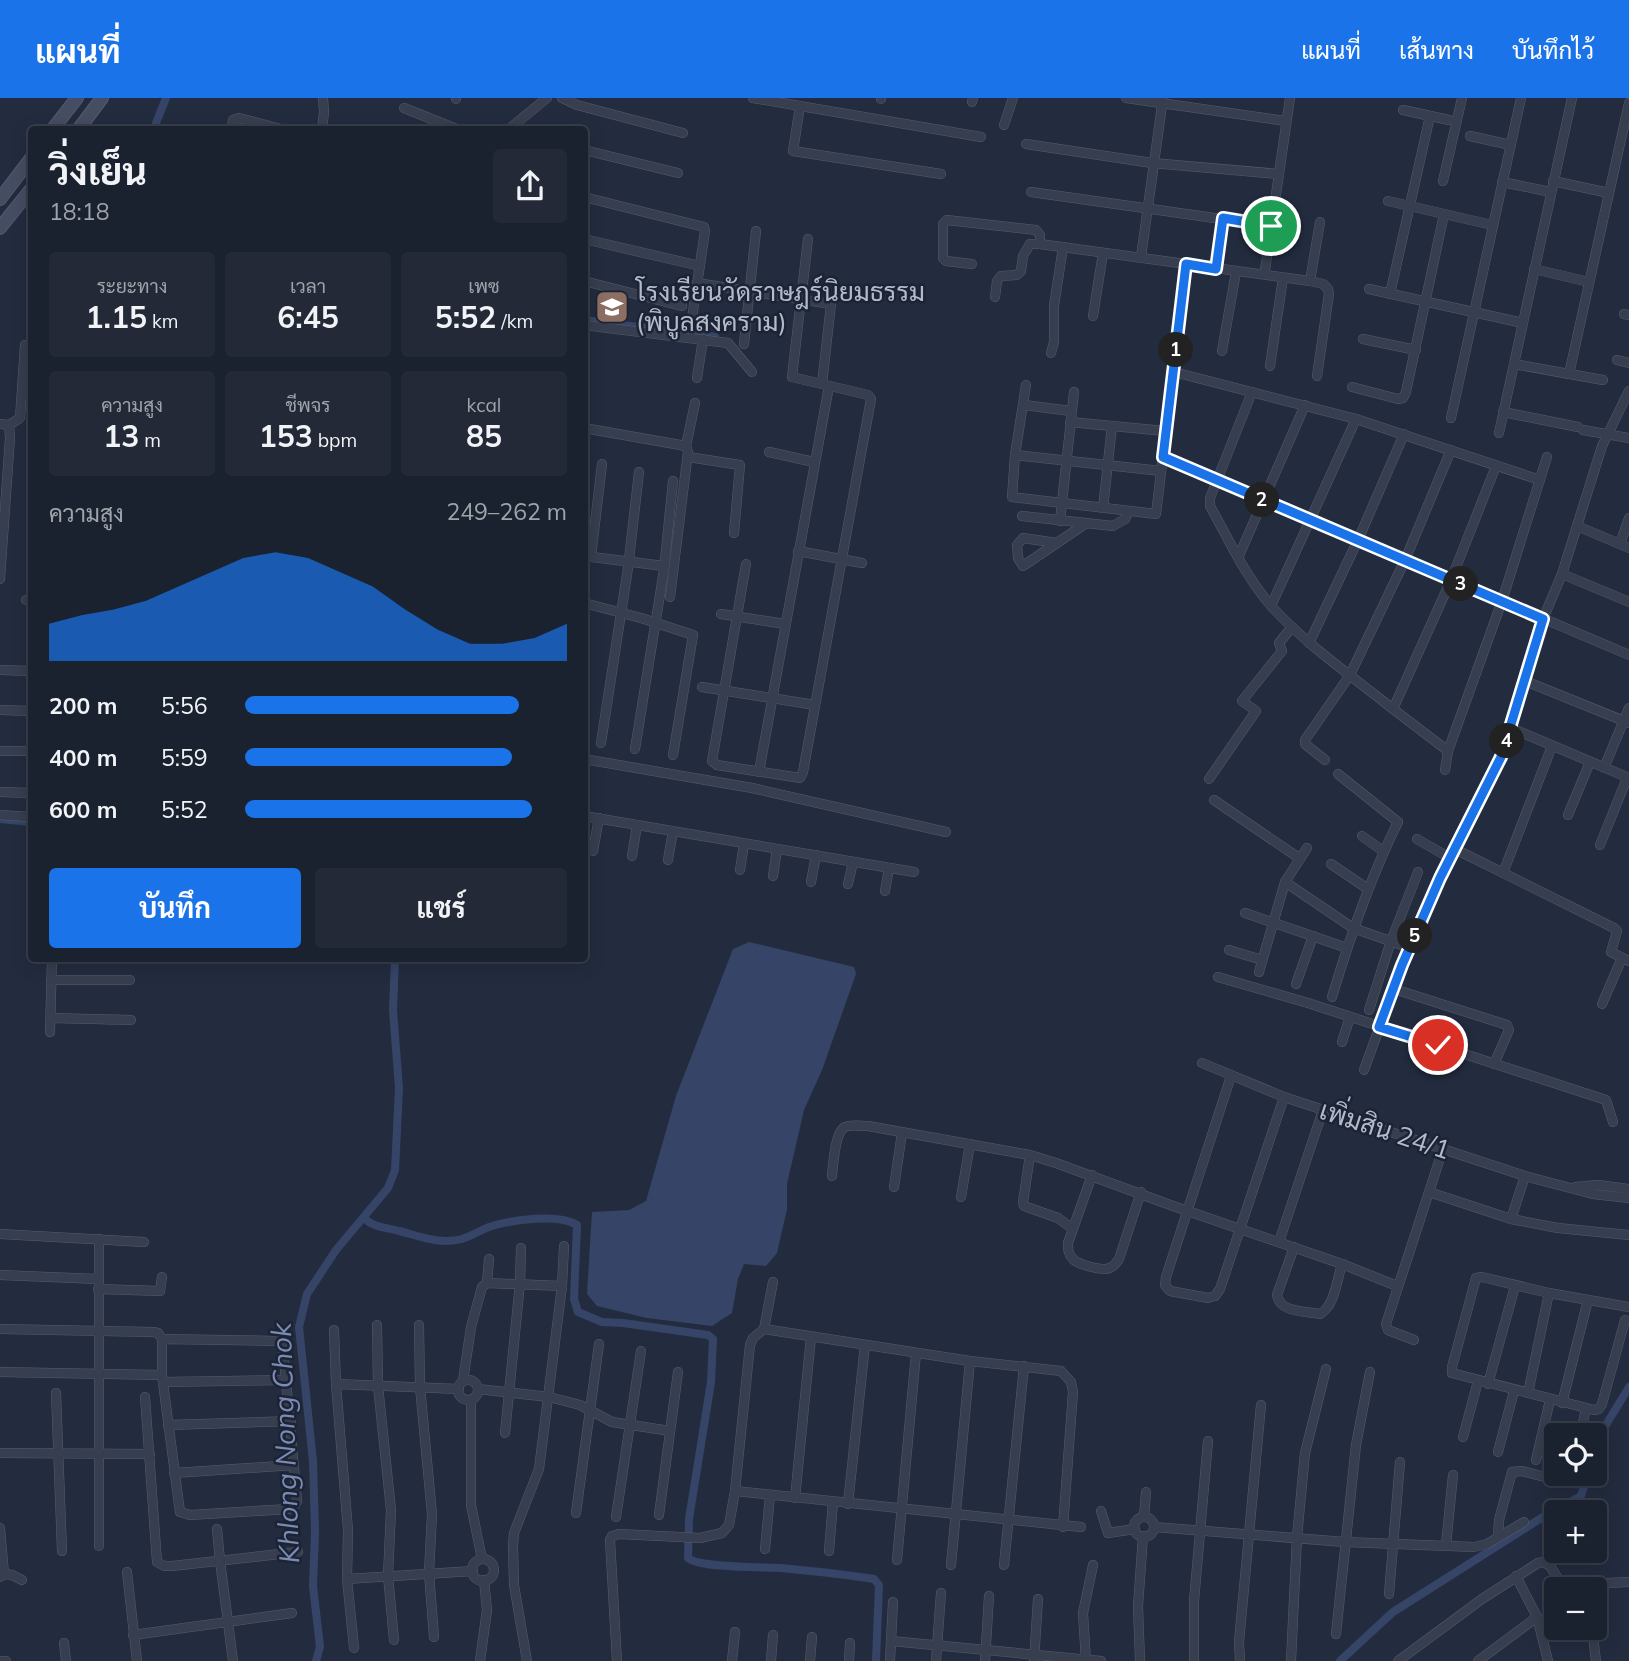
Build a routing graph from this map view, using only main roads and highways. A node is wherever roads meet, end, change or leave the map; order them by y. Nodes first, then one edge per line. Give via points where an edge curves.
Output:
1 (77, 98) edge
2 (103, 98) edge
3 (55, 126) edge
4 (81, 126) edge
5 (28, 162) edge
6 (0, 199) edge
7 (27, 203) edge
8 (0, 228) edge

1 - 3 main road
2 - 4 main road
5 - 6 main road
7 - 8 main road

